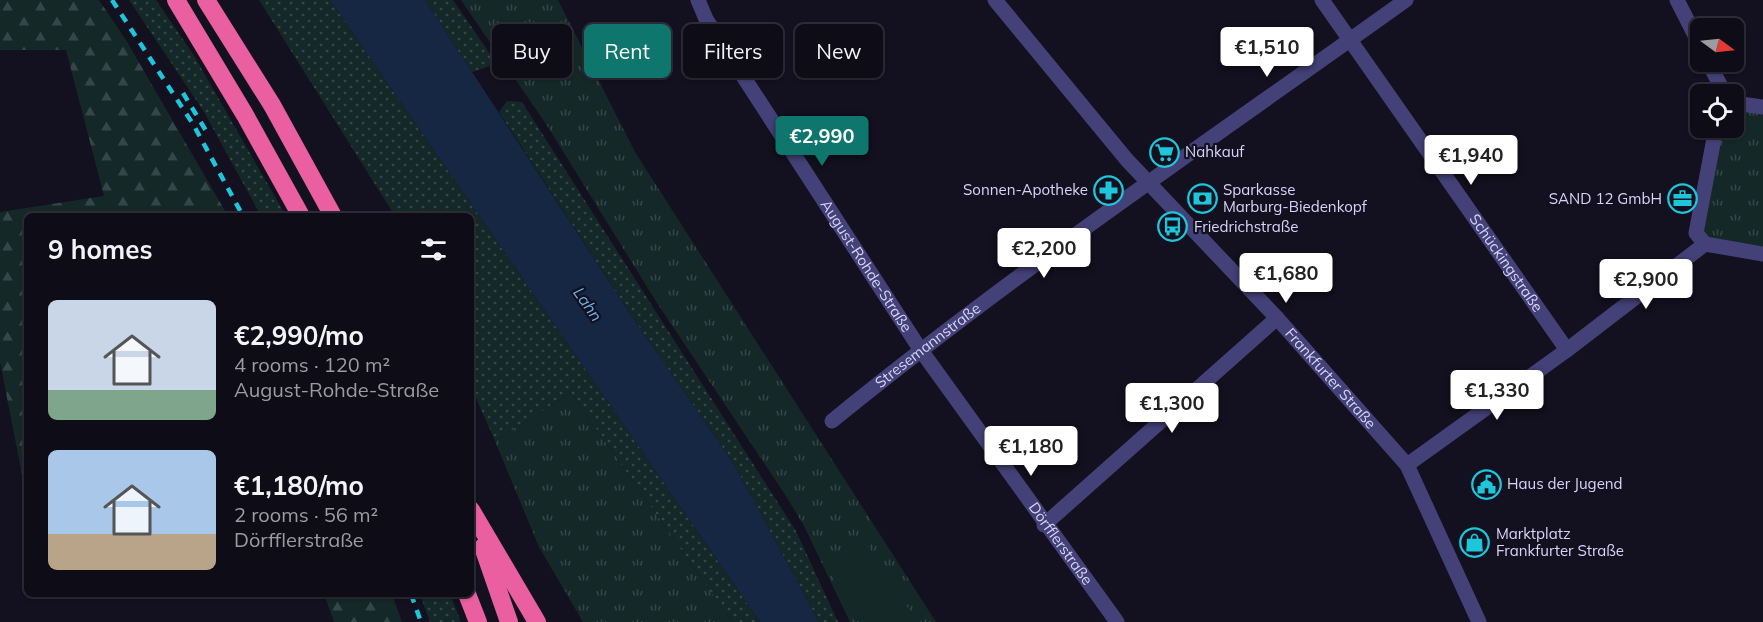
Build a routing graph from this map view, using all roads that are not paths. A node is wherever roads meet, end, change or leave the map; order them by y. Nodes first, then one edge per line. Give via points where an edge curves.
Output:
1 (176, 0) edge
2 (206, 0) edge
3 (698, 0) edge
4 (995, 0) edge
5 (1322, 0) edge
6 (1406, 0) edge
7 (1677, 0) edge
8 (1690, 25) edge
9 (1349, 41) junction
10 (1744, 104) edge
11 (1763, 107) edge
12 (1714, 138) edge
13 (1148, 182) junction
14 (299, 213) edge
15 (331, 213) edge
16 (1705, 244) junction
17 (1763, 254) edge
18 (1277, 318) junction
19 (920, 349) junction
20 (1567, 350) junction
21 (832, 421) dead end
22 (1407, 465) junction
23 (474, 515) edge
24 (474, 525) edge
25 (1044, 525) junction
26 (468, 597) edge
27 (477, 622) edge
28 (509, 622) edge
29 (537, 622) edge
30 (1117, 622) edge
31 (1479, 622) edge

1 - 14 highway
2 - 15 highway via 272,105
3 - 19 street, August-Rohde-Straße via 706,19
4 - 13 street, Frankfurter Straße
5 - 9 street, Schückingstraße
6 - 9 street, Stresemannstraße
7 - 8 street
9 - 13 street, Stresemannstraße
9 - 20 street, Schückingstraße
10 - 11 street
12 - 16 street via 1696,233
13 - 18 street, Frankfurter Straße
13 - 19 street, Stresemannstraße
16 - 17 street
16 - 20 street
18 - 22 street, Frankfurter Straße
18 - 25 street
19 - 21 street, Stresemannstraße
19 - 25 street, Dörfflerstraße
20 - 22 street
22 - 31 street, Frankfurter Straße
23 - 29 highway
24 - 28 highway
25 - 30 street, Dörfflerstraße
26 - 27 highway

